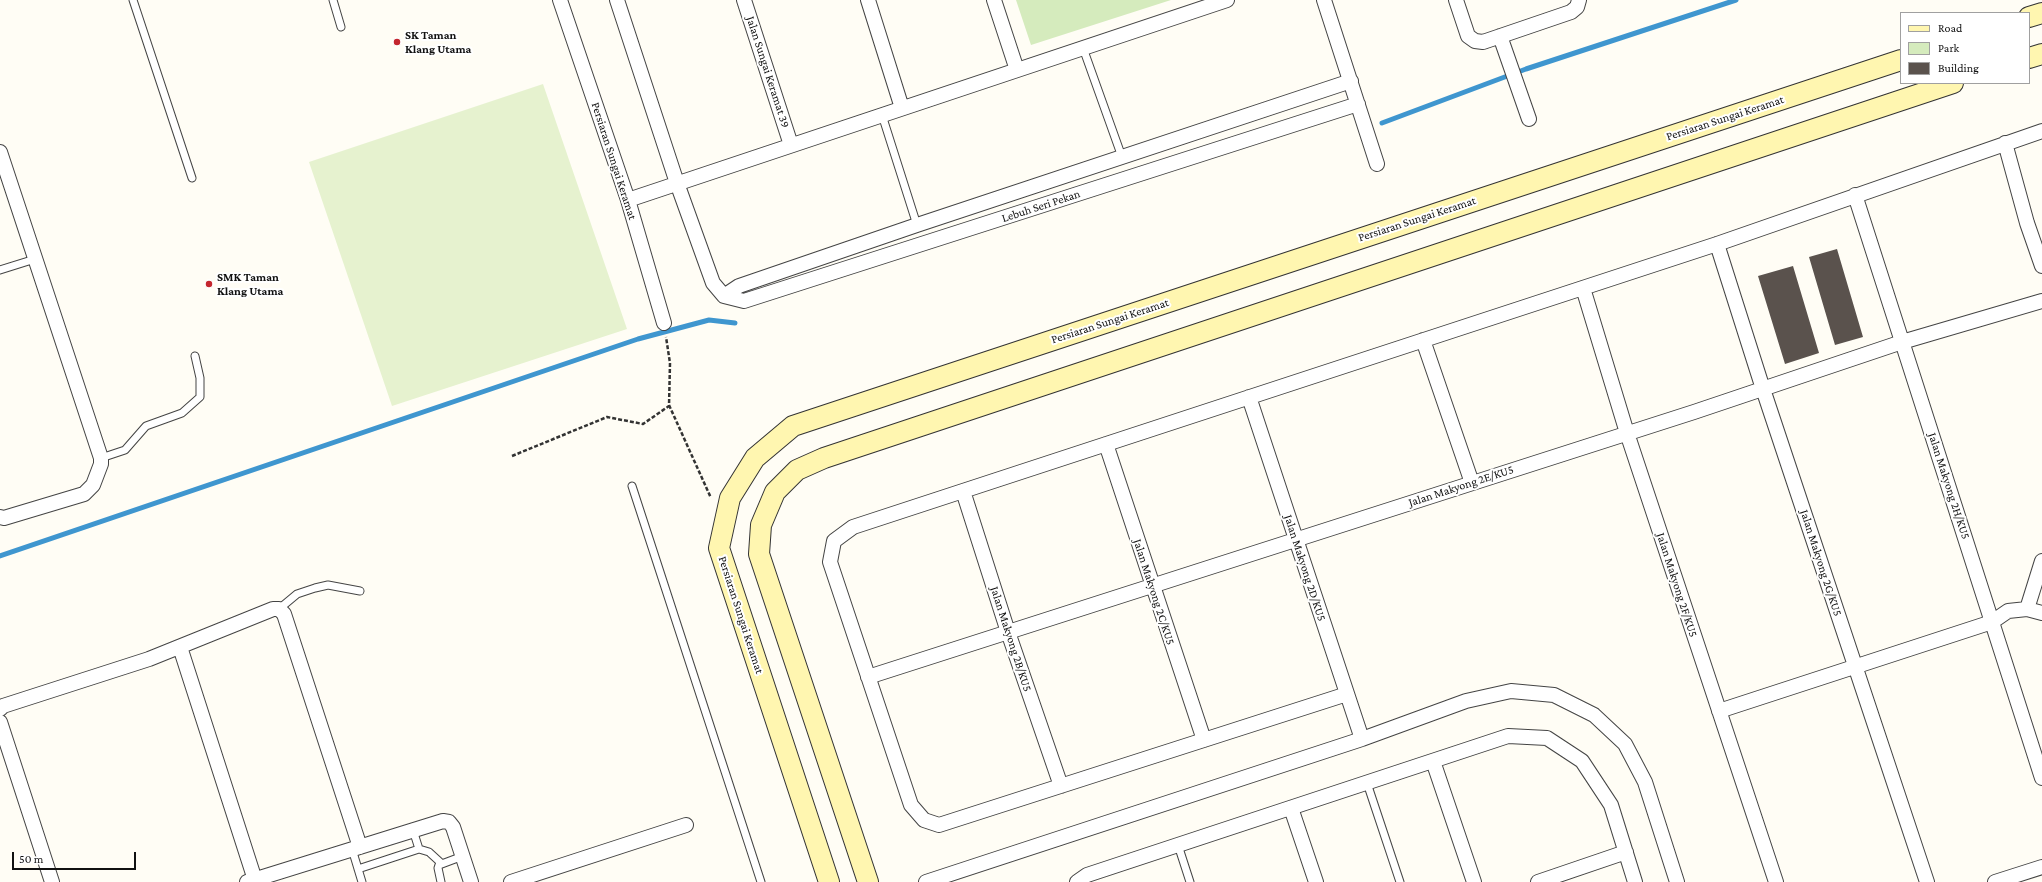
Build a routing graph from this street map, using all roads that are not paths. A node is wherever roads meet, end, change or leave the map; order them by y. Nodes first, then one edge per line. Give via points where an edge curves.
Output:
1 (133, 0) edge
2 (333, 0) edge
3 (560, 0) edge
4 (617, 0) edge
5 (744, 0) edge
6 (868, 0) edge
7 (994, 0) edge
8 (1227, 0) edge
9 (1324, 0) edge
10 (1456, 0) edge
11 (1579, 0) edge
12 (2042, 13) edge
13 (2030, 17) edge
14 (341, 27) dead end
15 (1500, 36) junction
16 (1083, 48) junction
17 (2042, 54) edge
18 (2030, 58) edge
19 (1900, 60) edge
20 (1017, 70) junction
21 (1351, 81) junction
22 (1950, 84) edge
23 (1358, 104) junction
24 (902, 108) junction
25 (882, 115) junction
26 (1529, 119) dead end
27 (2042, 131) edge
28 (2005, 143) junction
29 (792, 145) junction
30 (0, 152) edge
31 (1122, 157) junction
32 (1378, 164) dead end
33 (192, 178) dead end
34 (677, 183) junction
35 (1855, 195) junction
36 (628, 200) junction
37 (917, 225) junction
38 (1717, 244) junction
39 (35, 259) junction
40 (2042, 266) edge
41 (0, 270) edge
42 (1583, 288) junction
43 (724, 296) junction
44 (2042, 301) edge
45 (664, 323) dead end
46 (1423, 340) junction
47 (1902, 342) junction
48 (195, 356) dead end
49 (1763, 389) junction
50 (1249, 397) junction
51 (1627, 433) junction
52 (1106, 444) junction
53 (101, 458) junction
54 (1472, 483) junction
55 (632, 486) dead end
56 (963, 491) junction
57 (0, 517) edge
58 (1296, 539) junction
59 (2042, 561) edge
60 (1152, 585) junction
61 (360, 591) dead end
62 (278, 609) junction
63 (2027, 609) junction
64 (2042, 613) edge
65 (1992, 622) junction
66 (1008, 632) junction
67 (180, 647) junction
68 (1855, 665) junction
69 (868, 677) junction
70 (1347, 694) junction
71 (0, 709) edge
72 (1719, 711) junction
73 (0, 722) edge
74 (1362, 738) junction
75 (1204, 740) junction
76 (1433, 761) junction
77 (2042, 778) edge
78 (1367, 783) junction
79 (1060, 786) junction
80 (1291, 808) junction
81 (686, 825) dead end
82 (413, 830) junction
83 (1178, 845) junction
84 (356, 848) junction
85 (419, 849) junction
86 (1626, 852) junction
87 (463, 856) junction
88 (441, 863) junction
89 (2042, 867) edge
90 (358, 869) junction
91 (251, 881) edge
92 (52, 882) edge
93 (362, 882) edge
94 (441, 882) edge
95 (471, 882) edge
96 (511, 882) edge
97 (761, 882) edge
98 (829, 882) edge
99 (868, 882) edge
100 (926, 882) edge
101 (1077, 882) edge
102 (1190, 882) edge
103 (1316, 882) edge
104 (1400, 882) edge
105 (1474, 882) edge
106 (1538, 882) edge
107 (1635, 882) edge
108 (1677, 882) edge
109 (1776, 882) edge
110 (1926, 882) edge
111 (1995, 882) edge

1 - 33 lane
2 - 14 lane
3 - 36 street, Persiaran Sungai Keramat
4 - 34 street
5 - 29 street, Jalan Sungai Keramat 39
6 - 24 street
7 - 20 street
8 - 16 street
9 - 21 street
10 - 15 street via 1468,36 1475,41 1483,42
11 - 15 street via 1577,7 1571,12
12 - 13 street
15 - 26 street
16 - 20 street
16 - 31 lane
17 - 18 street
19 - 98 street, Persiaran Sungai Keramat via 793,426 755,458 730,498 719,548
20 - 24 street
21 - 23 street
21 - 31 street
22 - 99 street via 839,453 797,470 775,492 761,525 759,554
23 - 32 street
23 - 43 street, Lebuh Seri Pekan via 744,301
24 - 25 street
25 - 29 street
25 - 37 lane
27 - 28 street
28 - 35 street
28 - 40 street
29 - 34 street
30 - 39 street
31 - 37 street
34 - 36 street
34 - 43 street via 713,283
35 - 38 street
35 - 47 street, Jalan Makyong 2H/KU5
36 - 45 street, Persiaran Sungai Keramat
37 - 43 street via 740,286
38 - 42 street
38 - 49 street, Jalan Makyong 2G/KU5
39 - 41 lane
39 - 53 street
42 - 46 street
42 - 51 street, Jalan Makyong 2F/KU5
44 - 47 street, Jalan Makyong 2E/KU5
46 - 50 street
46 - 54 street
47 - 49 street, Jalan Makyong 2E/KU5
47 - 65 street, Jalan Makyong 2H/KU5
48 - 53 lane via 200,378 200,397 182,413 146,426 125,450
49 - 51 street, Jalan Makyong 2E/KU5
49 - 68 street, Jalan Makyong 2G/KU5
50 - 52 street
50 - 58 street, Jalan Makyong 2D/KU5
51 - 54 street, Jalan Makyong 2E/KU5
51 - 72 street, Jalan Makyong 2F/KU5
52 - 56 street
52 - 60 street, Jalan Makyong 2C/KU5
53 - 57 street via 93,485 84,494 4,518
54 - 58 street, Jalan Makyong 2E/KU5
55 - 97 lane
56 - 66 street, Jalan Makyong 2B/KU5
56 - 69 street via 852,527 834,542 830,562
58 - 60 street, Jalan Makyong 2E/KU5
58 - 70 street, Jalan Makyong 2D/KU5
59 - 63 street
60 - 66 street, Jalan Makyong 2E/KU5
60 - 75 street, Jalan Makyong 2C/KU5
61 - 62 lane via 328,585 297,594
62 - 67 street
62 - 84 street via 284,614
63 - 64 street
63 - 65 street via 2008,611
65 - 68 street
65 - 77 street, Jalan Makyong 2H/KU5
66 - 69 street, Jalan Makyong 2E/KU5
66 - 79 street, Jalan Makyong 2B/KU5
67 - 71 street
67 - 91 street
68 - 72 street
68 - 110 street, Jalan Makyong 2G/KU5
69 - 79 street via 911,805 924,820 940,825
70 - 74 street, Jalan Makyong 2D/KU5
70 - 75 street
72 - 109 street, Jalan Makyong 2F/KU5
73 - 92 street
74 - 100 street
74 - 108 street via 1466,701 1511,690 1554,695 1594,715 1625,744 1645,782
75 - 79 street
76 - 78 street
76 - 86 street via 1508,736 1547,738 1582,761 1611,804
76 - 105 street
78 - 80 street
78 - 104 lane
80 - 83 street
80 - 103 street
81 - 96 street
82 - 84 street
82 - 85 lane
82 - 87 street via 443,821 449,822
83 - 101 street via 1087,875
83 - 102 lane
84 - 90 lane
84 - 91 street
85 - 88 lane via 429,852
85 - 90 lane
86 - 106 street
86 - 107 street
87 - 88 lane
87 - 95 street
88 - 94 lane via 438,868
89 - 111 street
90 - 93 lane

